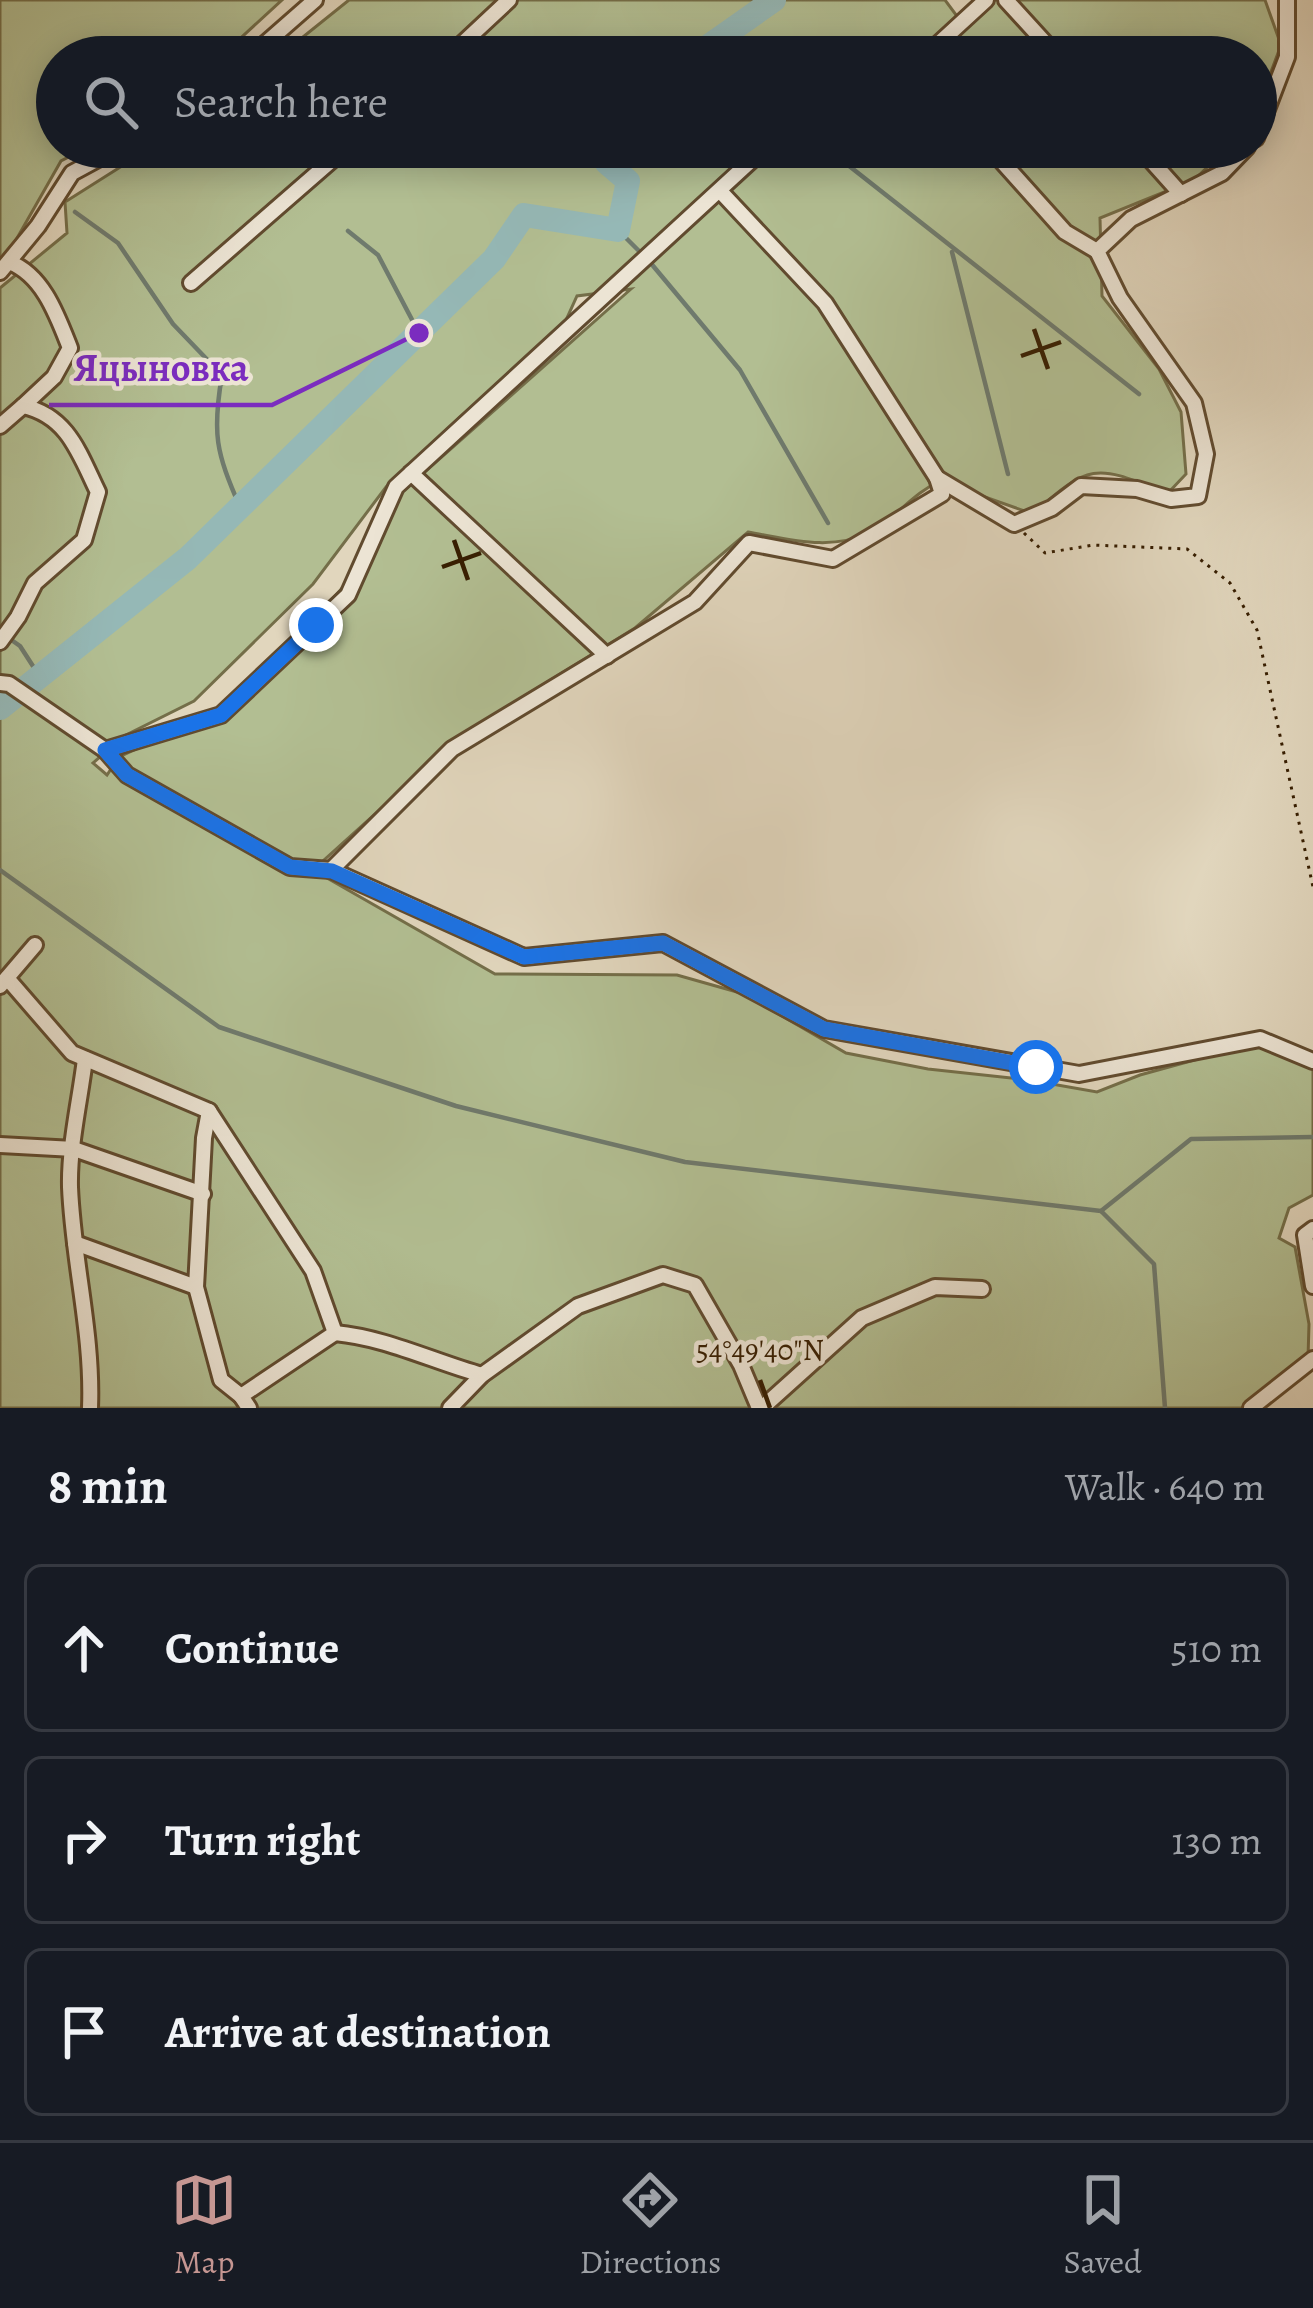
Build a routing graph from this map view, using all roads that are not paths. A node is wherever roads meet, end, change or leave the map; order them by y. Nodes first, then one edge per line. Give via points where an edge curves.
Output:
1 (315, 0) edge
2 (509, 0) edge
3 (986, 0) edge
4 (1006, 0) edge
5 (1287, 0) edge
6 (274, 36) edge
7 (470, 36) edge
8 (947, 36) edge
9 (1039, 36) edge
10 (1277, 83) edge
11 (81, 168) edge
12 (323, 168) edge
13 (745, 168) edge
14 (1008, 168) edge
15 (1158, 168) edge
16 (1227, 168) edge
17 (721, 192) junction
18 (1181, 194) junction
19 (1097, 251) junction
20 (4, 267) edge
21 (191, 283) dead end
22 (23, 406) junction
23 (0, 426) edge
24 (412, 472) junction
25 (937, 478) junction
26 (0, 642) edge
27 (607, 656) junction
28 (4, 684) edge
29 (105, 750) junction
30 (332, 871) junction
31 (35, 945) dead end
32 (3, 982) edge
33 (85, 1059) junction
34 (1313, 1061) edge
35 (209, 1111) junction
36 (0, 1144) edge
37 (74, 1149) junction
38 (202, 1194) junction
39 (1313, 1229) edge
40 (75, 1243) junction
41 (1313, 1286) edge
42 (196, 1287) junction
43 (982, 1289) dead end
44 (334, 1333) junction
45 (1313, 1359) edge
46 (482, 1376) junction
47 (245, 1402) edge
48 (90, 1408) edge
49 (450, 1408) edge
50 (761, 1408) edge
51 (1251, 1408) edge

1 - 6 lane
2 - 7 lane
3 - 8 lane
4 - 9 lane
5 - 10 lane via 1287,57
11 - 20 lane
12 - 21 lane
13 - 17 lane
14 - 19 lane via 1065,232
15 - 18 lane
16 - 18 lane
17 - 24 lane
17 - 25 lane via 825,303
18 - 19 lane via 1131,219
19 - 25 lane via 1195,404 1206,454 1198,496 1081,485 1014,524
20 - 22 lane via 27,269 70,348
22 - 23 lane
22 - 26 lane via 49,412 98,491 84,540 35,583
24 - 27 lane
24 - 29 lane via 396,487 348,595 221,715
25 - 27 lane via 942,494 833,559 749,543 695,602
27 - 30 lane via 452,749
28 - 29 lane
29 - 30 lane via 127,775 290,867
30 - 34 lane via 524,957 663,943 824,1029 1079,1074 1260,1039
31 - 32 lane
32 - 33 lane
33 - 35 lane
33 - 37 lane
35 - 38 lane
35 - 44 lane via 313,1271
36 - 37 lane
37 - 38 lane
37 - 40 lane
38 - 42 lane
39 - 41 lane via 1305,1235
40 - 42 lane
40 - 48 lane via 92,1356
42 - 47 lane via 220,1379
43 - 50 lane via 935,1288 862,1318
44 - 46 lane via 376,1337
44 - 47 lane
45 - 51 lane
46 - 49 lane
46 - 50 lane via 578,1306 663,1275 695,1285

